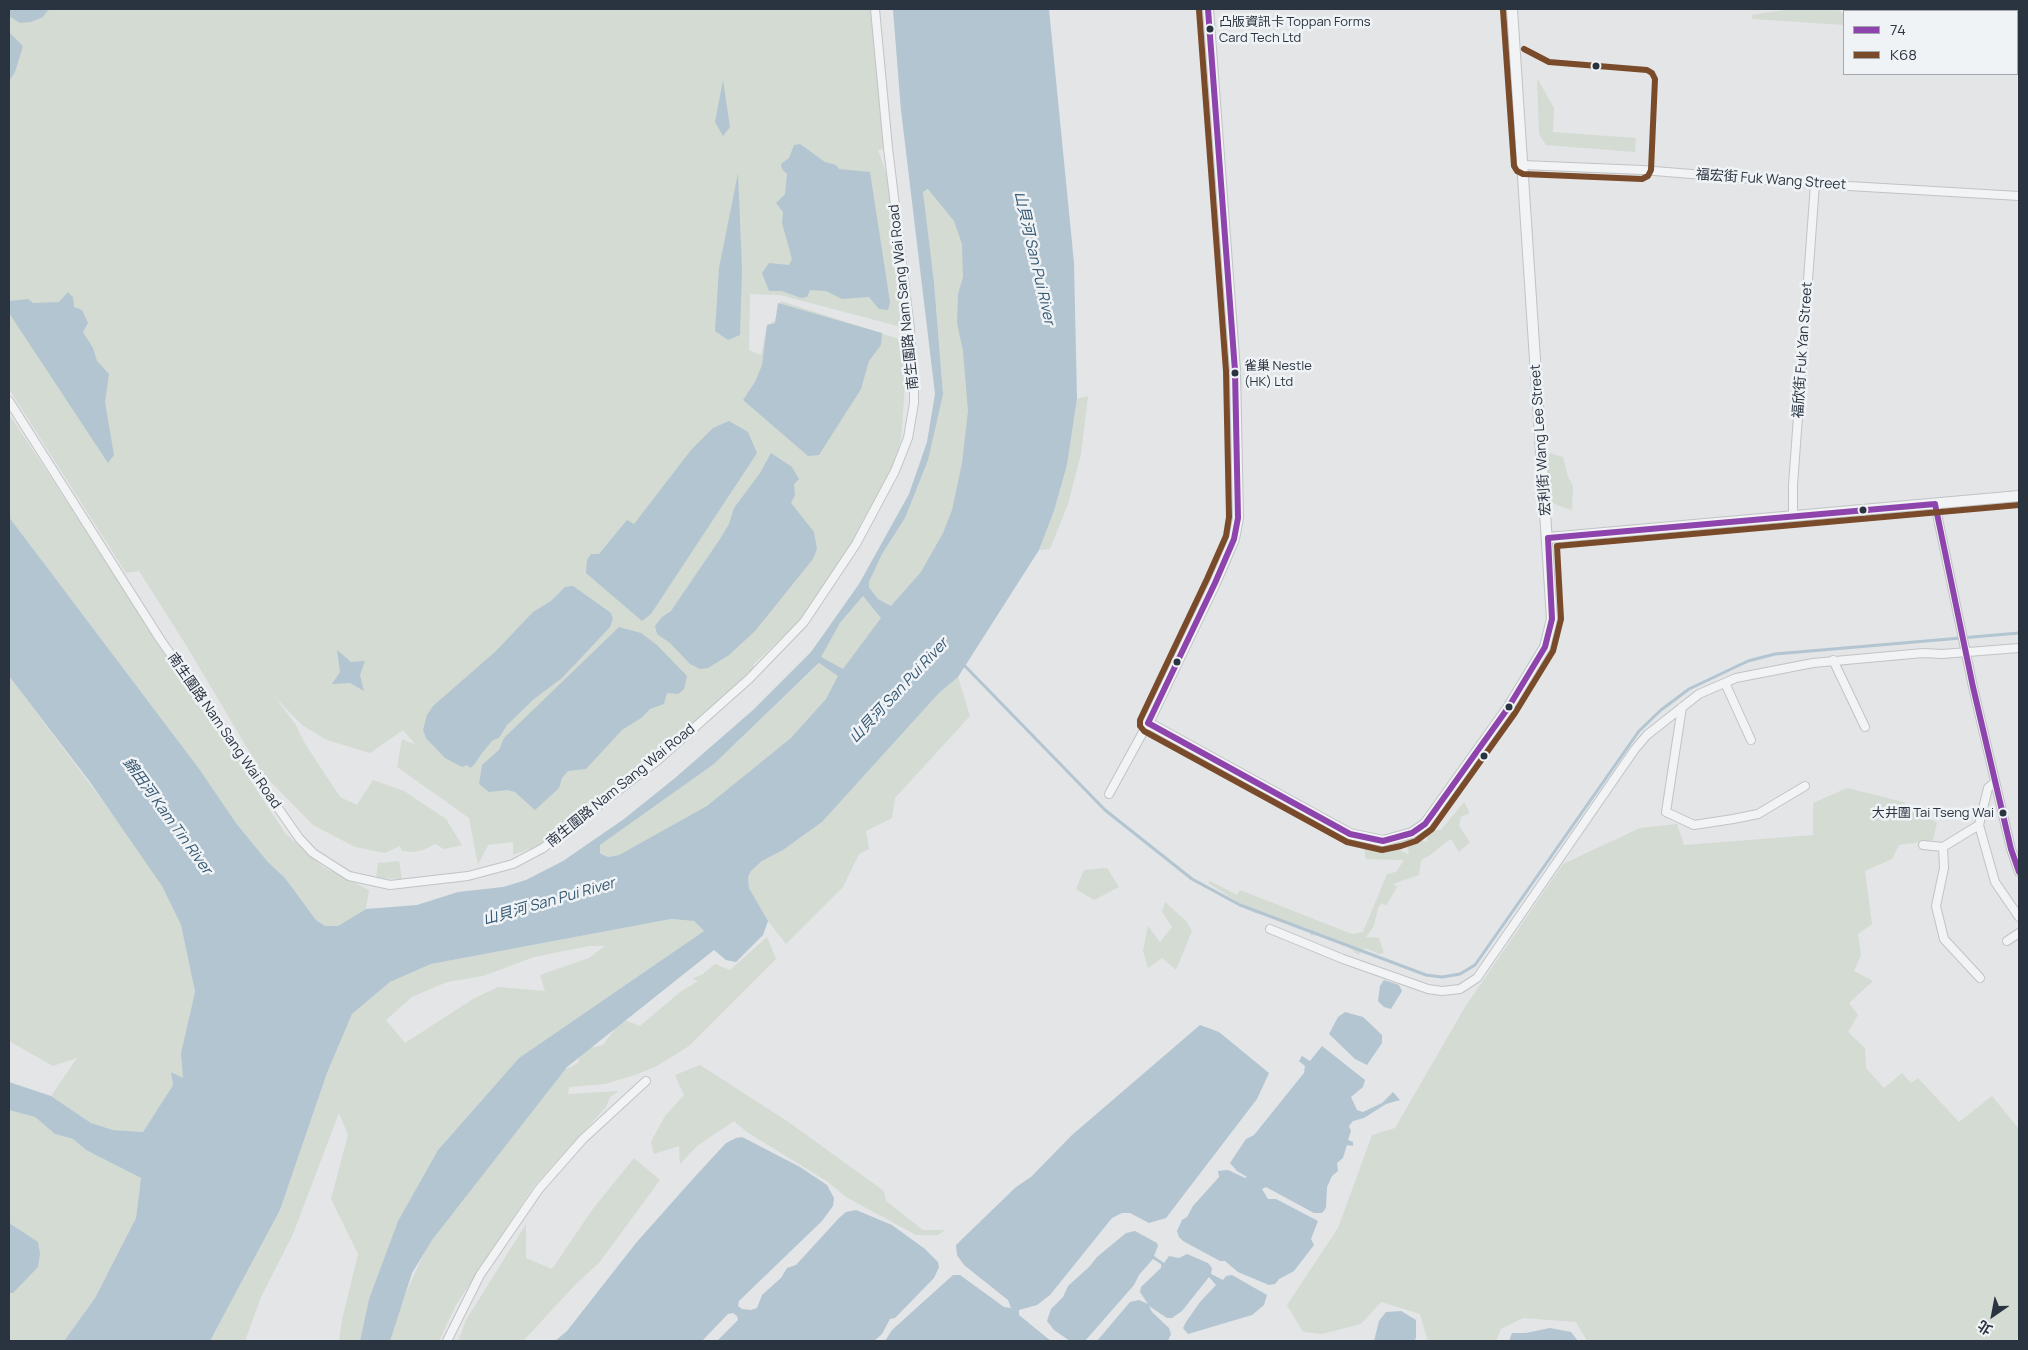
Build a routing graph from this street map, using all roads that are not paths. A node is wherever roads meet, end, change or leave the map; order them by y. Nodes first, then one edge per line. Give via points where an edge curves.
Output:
1 (875, 9) edge
2 (1208, 9) edge
3 (1512, 9) edge
4 (1523, 165) junction
5 (1815, 184) junction
6 (2019, 196) edge
7 (9, 401) edge
8 (2019, 496) edge
9 (1935, 504) junction
10 (1794, 516) junction
11 (1548, 538) junction
12 (2019, 648) edge
13 (1965, 650) junction
14 (1833, 660) junction
15 (1725, 682) junction
16 (1682, 707) junction
17 (1148, 723) junction
18 (1865, 727) dead end
19 (1751, 740) dead end
20 (1995, 782) junction
21 (1805, 786) dead end
22 (1109, 794) dead end
23 (1979, 825) junction
24 (1923, 845) dead end
25 (1943, 847) junction
26 (2019, 872) edge
27 (2019, 917) edge
28 (1270, 930) dead end
29 (2019, 933) edge
30 (2007, 941) dead end
31 (1980, 978) dead end
32 (646, 1081) dead end
33 (447, 1341) edge

1 - 7 street, 南生圍路 Nam Sang Wai Road via 914,383 908,438 895,471 856,544 804,622 749,679 658,760 543,848 513,864 468,876 390,885 349,876 313,853 299,838 160,640
2 - 17 street via 1235,371 1238,518 1234,539 1215,584
3 - 4 street, 宏利街 Wang Lee Street
4 - 5 street, 福宏街 Fuk Wang Street via 1642,170
4 - 11 street, 宏利街 Wang Lee Street
5 - 6 street, 福宏街 Fuk Wang Street
5 - 10 street, 福欣街 Fuk Yan Street via 1793,484
8 - 9 street
9 - 10 street
9 - 13 street
10 - 11 street
11 - 17 street, 宏利街 Wang Lee Street via 1552,619 1545,647 1508,708 1425,824 1412,834 1383,842 1350,834
12 - 13 street
13 - 14 street
13 - 20 street
14 - 15 street
14 - 18 street
15 - 16 street via 1699,694
15 - 19 street
16 - 21 street via 1666,812 1694,825 1733,819 1758,814
16 - 28 street via 1635,749 1477,978 1460,989 1428,989
17 - 22 street
20 - 23 street via 1988,788
20 - 26 street
23 - 25 street
23 - 27 street via 1995,882
24 - 25 street
25 - 31 street via 1944,868 1936,906 1944,939
29 - 30 street
32 - 33 street via 583,1139 539,1189 480,1275

